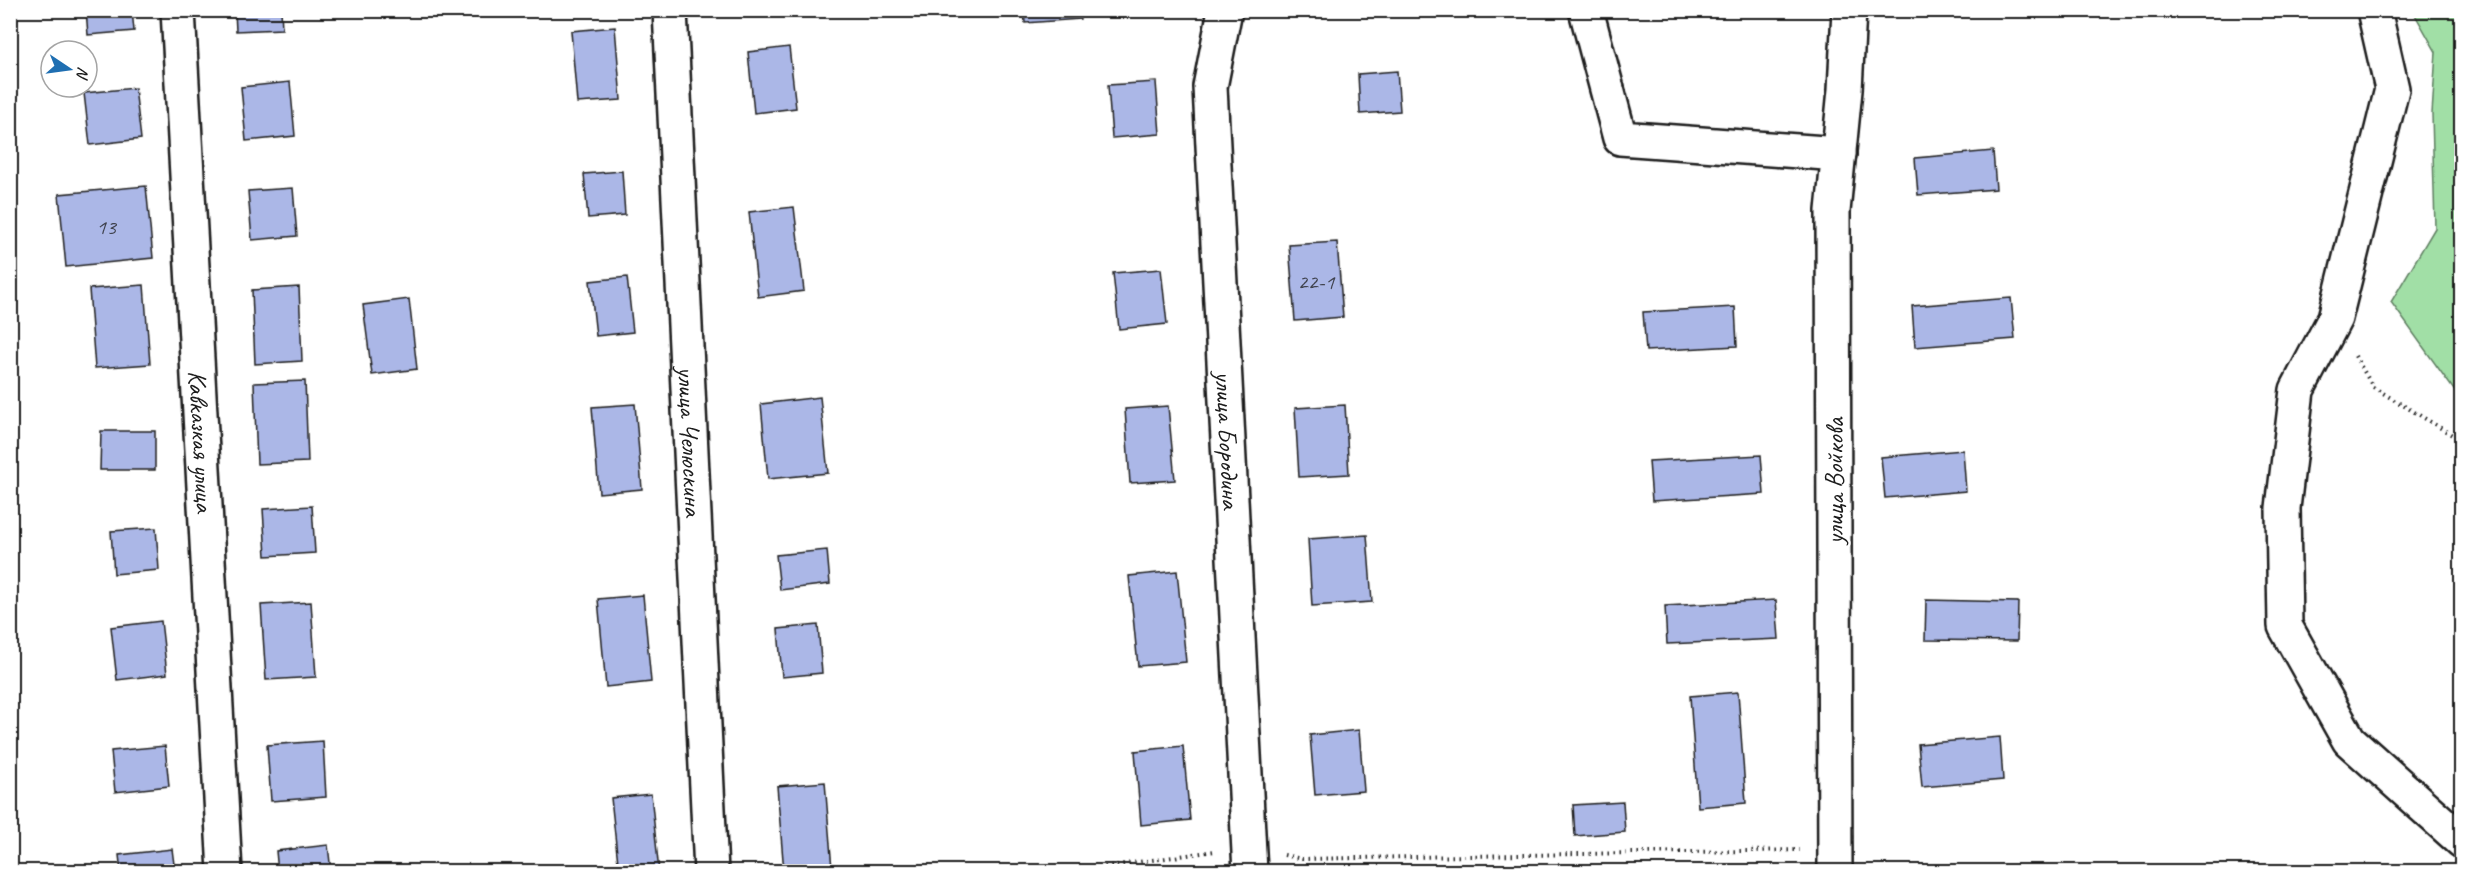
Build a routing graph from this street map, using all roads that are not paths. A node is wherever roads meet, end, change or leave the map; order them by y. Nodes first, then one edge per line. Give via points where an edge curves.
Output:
1 (178, 10) edge
2 (670, 10) edge
3 (1225, 10) edge
4 (1586, 10) edge
5 (1849, 10) edge
6 (2374, 10) edge
7 (1839, 154) junction
8 (2462, 841) edge
9 (1249, 859) edge
10 (1834, 860) edge
11 (225, 872) edge
12 (711, 872) edge

1 - 11 street, Кавказкая улица
2 - 12 street, улица Челюскина
3 - 9 street, улица Бородина via 1210,87
4 - 7 street via 1620,138
5 - 7 street, улица Войкова
6 - 8 street via 2392,89 2335,318 2297,390 2283,508 2285,626 2349,740
7 - 10 street, улица Войкова via 1833,211

